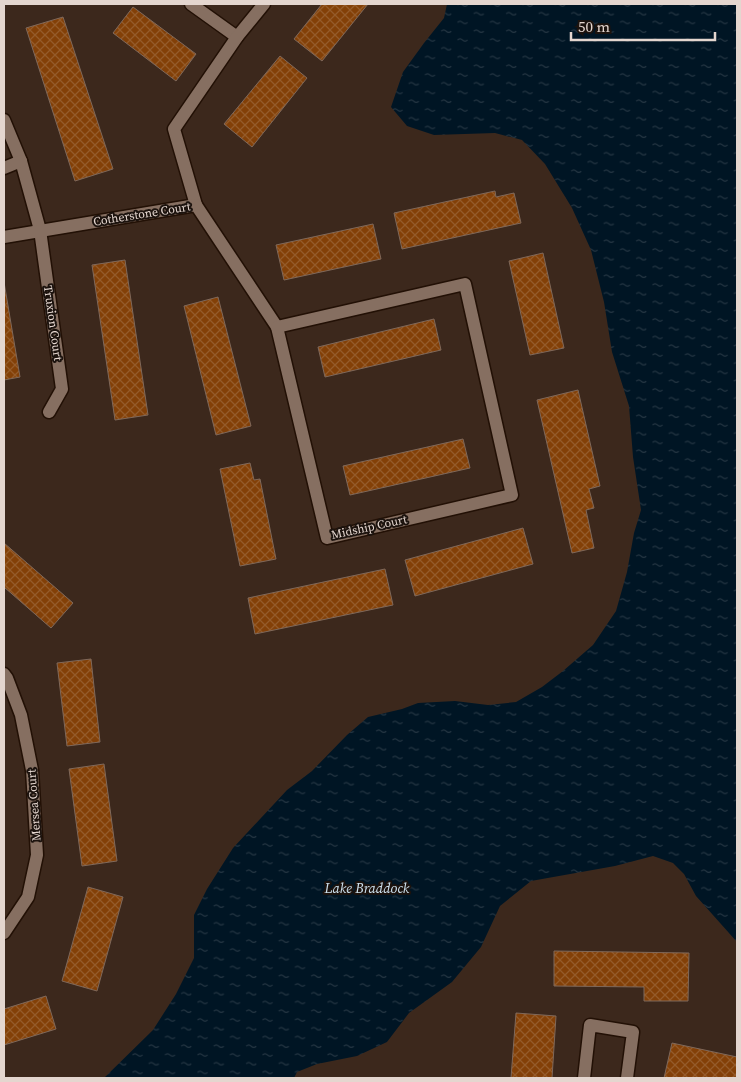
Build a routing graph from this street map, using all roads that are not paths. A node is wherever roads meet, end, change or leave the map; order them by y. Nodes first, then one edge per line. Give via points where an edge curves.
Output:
1 (191, 4) edge
2 (264, 4) edge
3 (238, 37) junction
4 (4, 120) edge
5 (21, 160) junction
6 (4, 168) edge
7 (196, 205) junction
8 (40, 230) junction
9 (4, 237) edge
10 (277, 327) junction
11 (49, 412) dead end
12 (4, 674) edge
13 (4, 933) edge
14 (584, 1078) edge
15 (627, 1078) edge

1 - 3 street
2 - 3 street
3 - 7 street via 174,129
4 - 5 street, Truxion Court
5 - 6 street
5 - 8 street, Truxion Court
7 - 8 street, Cotherstone Court
7 - 10 street, Cotherstone Court
8 - 9 street, Cotherstone Court
8 - 11 street, Truxion Court via 62,389
10 - 10 street, Midship Court via 327,538 512,495 465,284
12 - 13 street, Mersea Court via 21,715 32,770 37,855 28,897
14 - 15 street via 590,1025 633,1032

